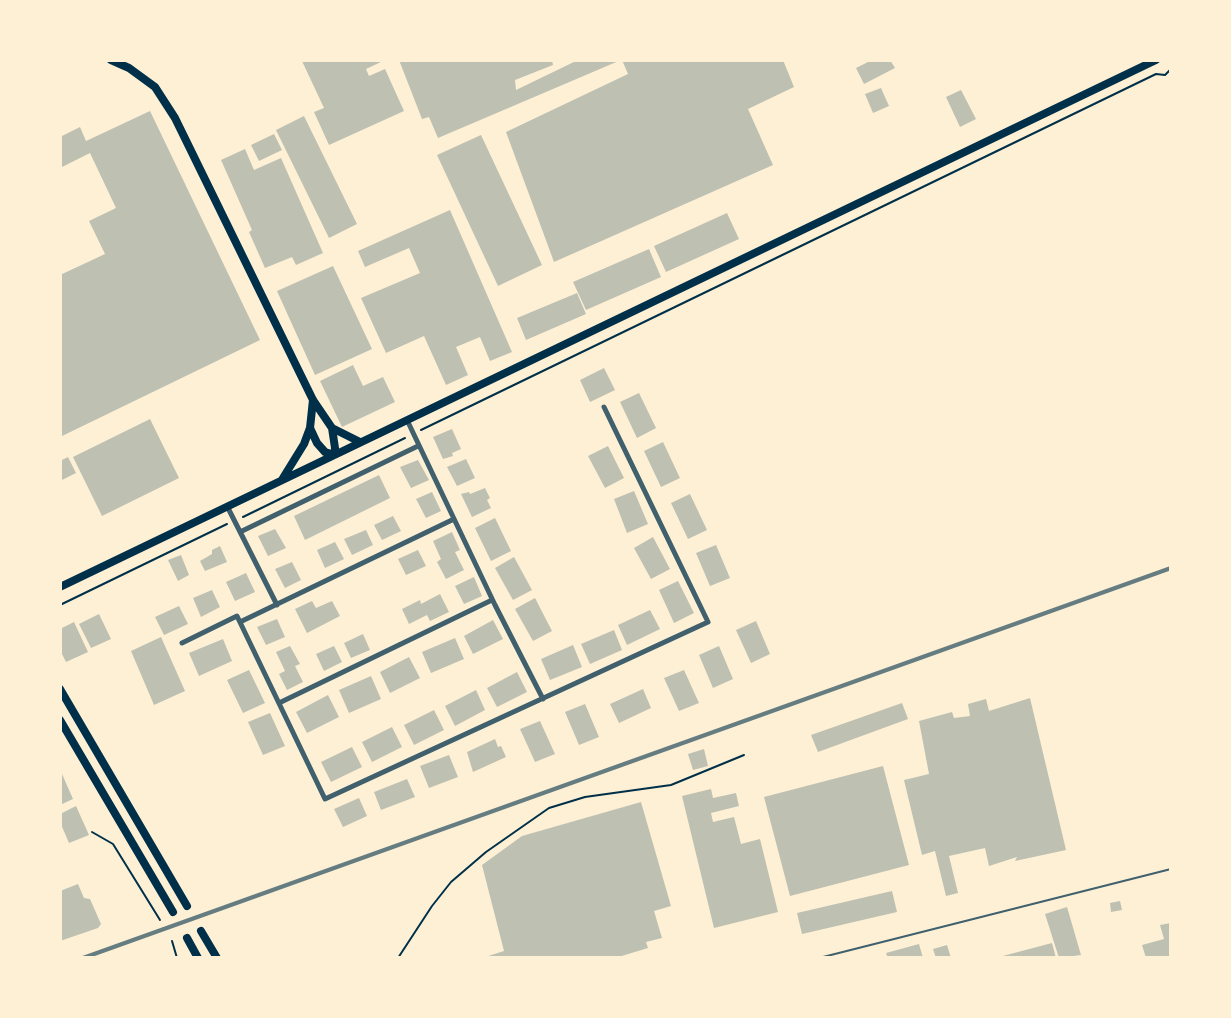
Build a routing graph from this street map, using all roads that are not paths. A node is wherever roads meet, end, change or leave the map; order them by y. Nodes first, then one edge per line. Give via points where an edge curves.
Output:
1 (111, 60) edge
2 (1156, 60) edge
3 (313, 400) junction
4 (604, 407) dead end
5 (406, 420) junction
6 (310, 428) junction
7 (332, 428) junction
8 (360, 442) junction
9 (418, 446) junction
10 (334, 455) junction
11 (279, 481) junction
12 (227, 506) junction
13 (454, 519) junction
14 (240, 532) junction
15 (60, 587) edge
16 (492, 600) junction
17 (277, 605) junction
18 (240, 622) junction
19 (182, 643) dead end
20 (60, 689) edge
21 (543, 699) junction
22 (279, 703) junction
23 (60, 720) edge
24 (1171, 868) edge
25 (186, 906) dead end
26 (173, 912) dead end
27 (201, 931) dead end
28 (187, 938) dead end
29 (198, 958) edge
30 (216, 958) edge
31 (819, 958) edge

1 - 3 main road via 155,87 175,118
2 - 5 main road
3 - 6 main road
3 - 7 main road
4 - 21 street via 708,622
5 - 8 main road
5 - 9 street
6 - 10 main road via 317,443
6 - 11 main road via 297,458
7 - 8 main road
7 - 10 main road
8 - 10 main road
9 - 13 street
9 - 14 street
10 - 11 main road
11 - 12 main road
12 - 14 street
12 - 15 main road
13 - 16 street
13 - 17 street
14 - 17 street
16 - 21 street
16 - 22 street
17 - 18 street
18 - 19 street via 237,616
18 - 22 street
20 - 25 main road
21 - 22 street via 325,799
23 - 26 main road
24 - 31 lane
27 - 30 main road
28 - 29 main road

